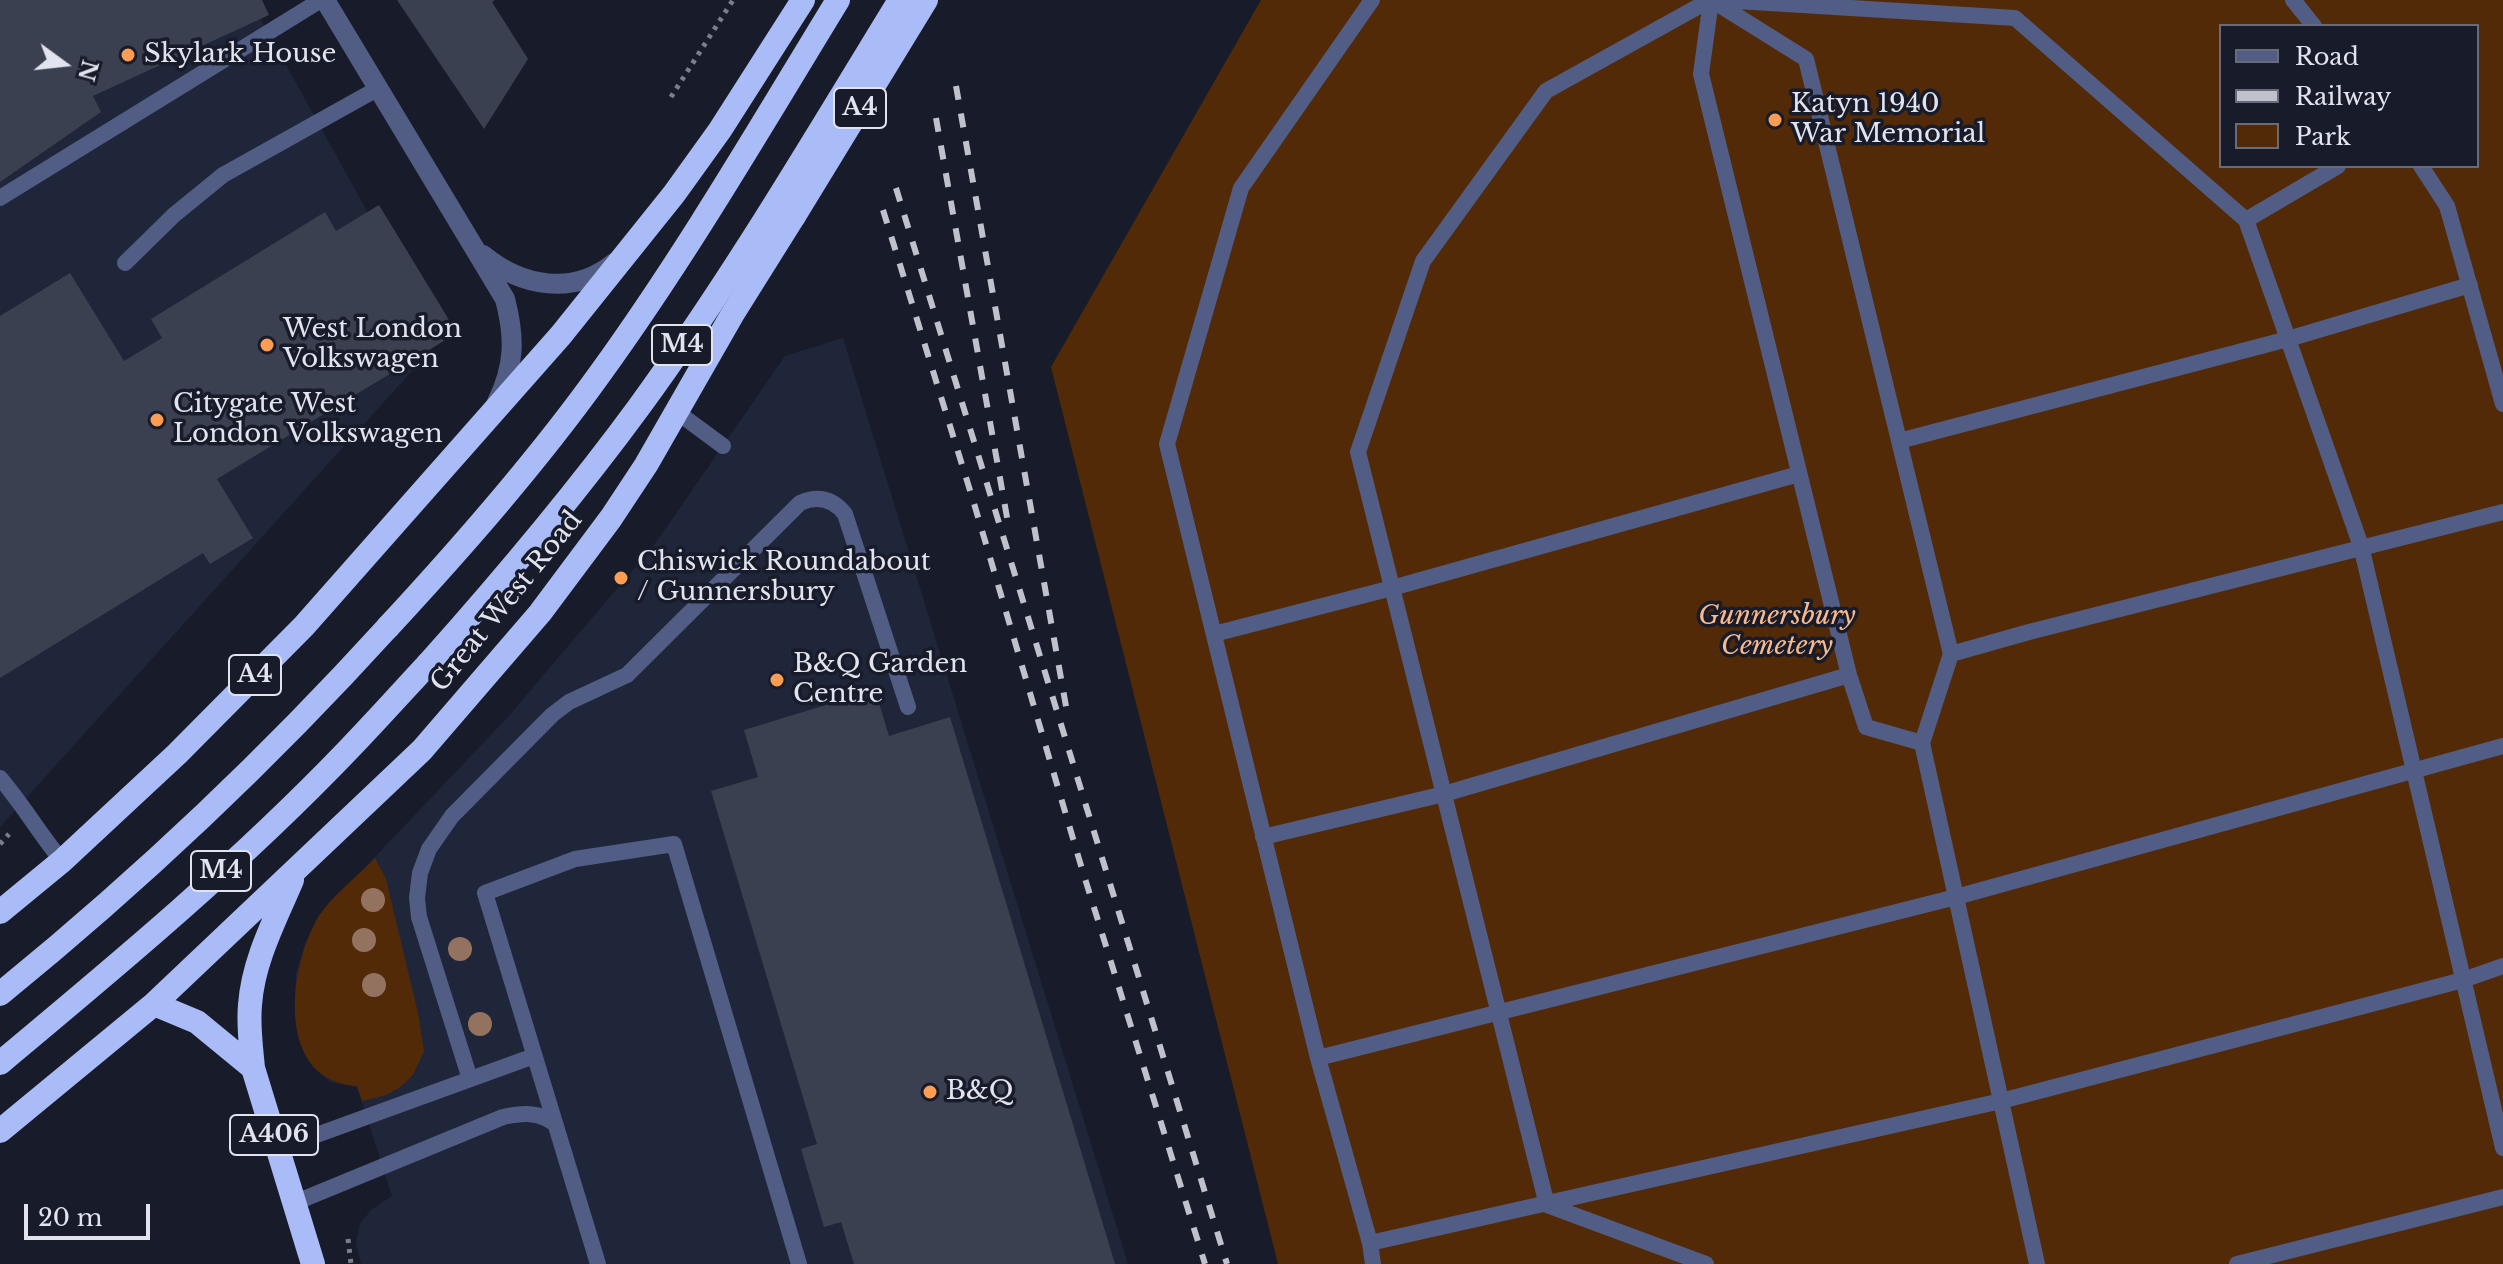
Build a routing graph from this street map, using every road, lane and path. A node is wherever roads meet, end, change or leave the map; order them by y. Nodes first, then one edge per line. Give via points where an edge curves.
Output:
1 (323, 0) edge
2 (733, 0) edge
3 (803, 0) edge
4 (838, 0) edge
5 (900, 0) edge
6 (926, 0) edge
7 (1372, 0) edge
8 (1711, 0) edge
9 (1720, 0) edge
10 (2293, 0) edge
11 (2312, 24) edge
12 (377, 89) junction
13 (671, 97) dead end
14 (2335, 168) edge
15 (2422, 168) edge
16 (0, 198) edge
17 (2246, 220) junction
18 (477, 250) junction
19 (628, 253) junction
20 (125, 263) dead end
21 (2470, 285) junction
22 (2288, 339) junction
23 (2503, 404) edge
24 (677, 412) junction
25 (489, 417) junction
26 (1899, 441) junction
27 (723, 446) dead end
28 (1799, 474) junction
29 (2503, 512) edge
30 (2361, 546) junction
31 (1392, 588) junction
32 (1214, 634) junction
33 (1951, 654) junction
34 (1849, 675) junction
35 (908, 707) dead end
36 (1922, 743) junction
37 (2503, 746) edge
38 (2414, 769) junction
39 (0, 778) edge
40 (1444, 794) junction
41 (1263, 837) junction
42 (62, 861) junction
43 (296, 870) junction
44 (1956, 897) junction
45 (0, 912) edge
46 (2503, 966) edge
47 (2463, 980) junction
48 (0, 994) edge
49 (154, 1004) junction
50 (1499, 1012) junction
51 (534, 1056) junction
52 (1318, 1058) junction
53 (0, 1063) edge
54 (253, 1068) junction
55 (470, 1079) junction
56 (2001, 1101) junction
57 (556, 1125) junction
58 (0, 1131) edge
59 (2503, 1148) edge
60 (278, 1149) junction
61 (2503, 1197) edge
62 (294, 1203) junction
63 (1547, 1205) junction
64 (348, 1239) dead end
65 (1370, 1243) junction
66 (313, 1264) edge
67 (351, 1264) edge
68 (598, 1264) edge
69 (799, 1264) edge
70 (1373, 1264) edge
71 (1706, 1264) edge
72 (2037, 1264) edge
73 (2237, 1264) edge

1 - 12 street
1 - 16 lane
2 - 13 path
3 - 19 highway, A4 via 720,130
4 - 48 highway, M4, bridge via 607,363 457,553 311,713 198,822
5 - 53 highway, M4, bridge via 698,322 588,475 498,586 348,750 227,867
6 - 24 highway, Great West Road / A4, bridge
7 - 32 lane via 1241,188 1167,444
8 - 26 lane via 1806,59
8 - 28 lane via 1701,74
8 - 31 lane via 1546,91 1423,261 1358,452
9 - 17 lane via 2015,18
10 - 11 lane
12 - 18 street
12 - 20 lane via 223,175
14 - 17 lane
15 - 21 lane via 2447,206
17 - 22 lane
18 - 19 street via 522,279 566,286 585,281
18 - 25 street via 505,299 512,327 514,355 507,383
19 - 25 highway, A4
21 - 22 lane
21 - 23 lane
22 - 26 lane
22 - 30 lane
24 - 27 lane
24 - 43 highway, Great West Road / A4 via 611,518 540,613 422,750
25 - 42 highway, A4 via 304,626
26 - 33 lane
28 - 31 lane
28 - 34 lane
29 - 30 lane
30 - 33 lane
30 - 38 lane
31 - 32 lane
31 - 40 lane
32 - 41 lane
33 - 36 lane
34 - 36 lane via 1866,727
34 - 40 lane
35 - 55 lane via 845,514 829,500 800,503 627,675 569,702 536,730 452,816 429,849 420,873 419,917
36 - 44 lane
37 - 38 lane
38 - 44 lane
38 - 47 lane
39 - 42 lane
40 - 41 lane
40 - 50 lane
41 - 52 lane
42 - 45 highway, A4
43 - 49 highway, Great West Road / A4
43 - 54 highway, A406 via 255,972 250,1005
44 - 50 lane
44 - 56 lane
46 - 47 lane
47 - 56 lane
47 - 59 lane
49 - 54 highway via 197,1022
49 - 58 highway, Great West Road / A4
50 - 52 lane
50 - 63 lane
51 - 55 lane
51 - 57 lane
51 - 69 lane via 485,893 575,859 674,844
52 - 65 lane
54 - 60 highway, A406
55 - 60 lane
56 - 63 lane
56 - 72 lane
57 - 62 lane via 535,1114 503,1117
57 - 68 lane
60 - 62 highway, A406
61 - 73 lane
62 - 66 highway, A406
63 - 65 lane
63 - 71 lane
64 - 67 path
65 - 70 lane

